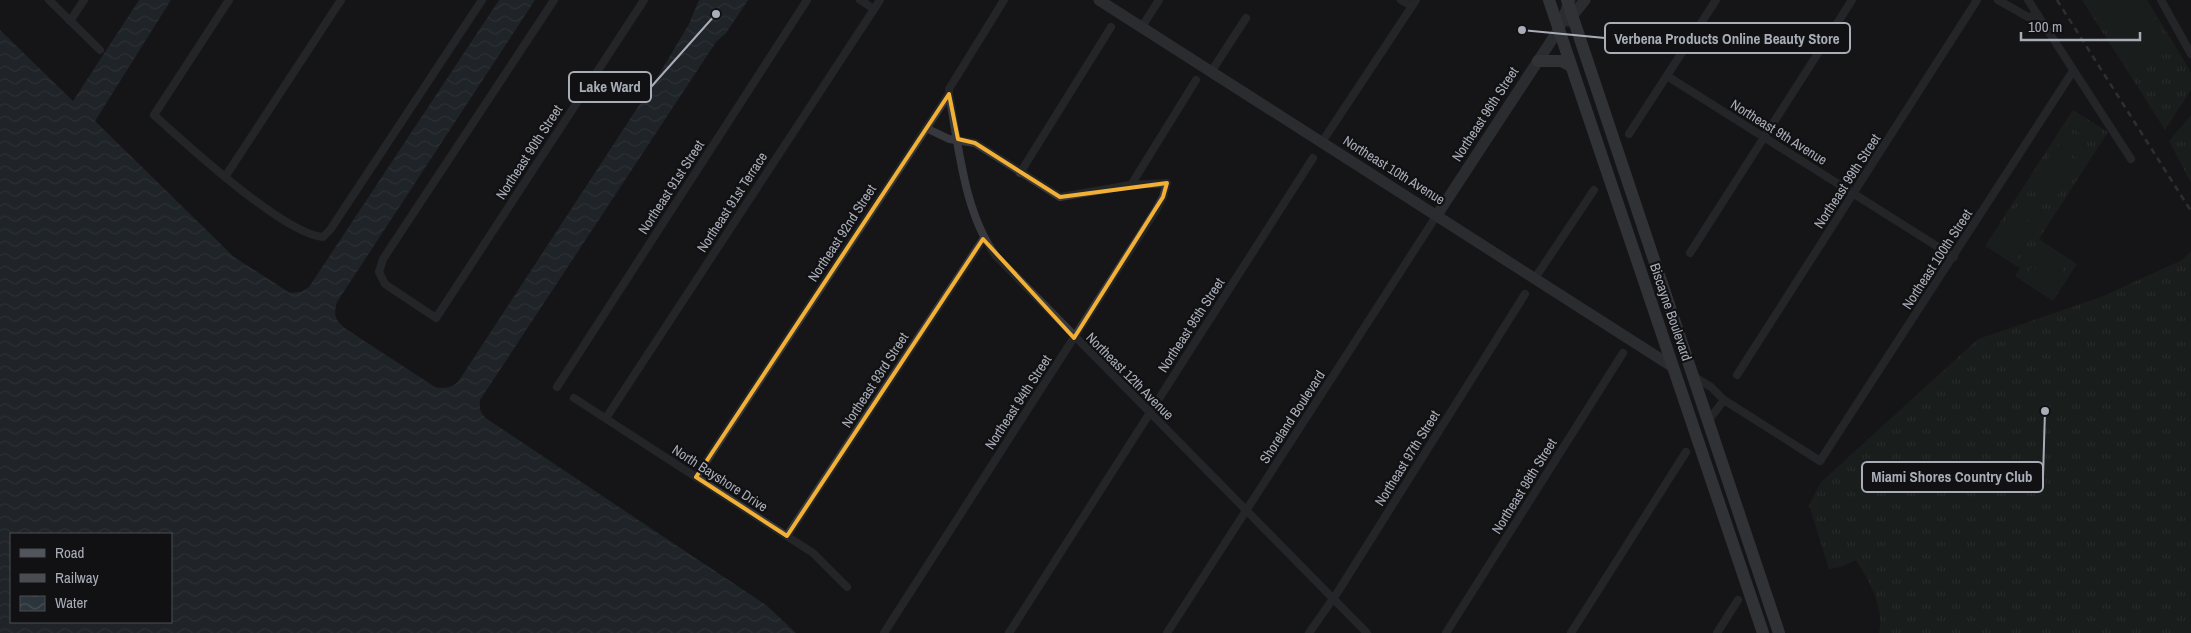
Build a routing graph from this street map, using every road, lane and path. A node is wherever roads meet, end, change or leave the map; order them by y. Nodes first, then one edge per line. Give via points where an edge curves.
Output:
1 (49, 0) edge
2 (84, 0) edge
3 (229, 0) edge
4 (341, 0) edge
5 (482, 0) edge
6 (554, 0) edge
7 (644, 0) edge
8 (807, 0) edge
9 (860, 0) edge
10 (880, 0) edge
11 (1004, 0) edge
12 (1101, 0) edge
13 (1159, 0) edge
14 (1401, 0) edge
15 (1549, 0) edge
16 (1585, 0) edge
17 (1716, 0) edge
18 (1852, 0) edge
19 (1977, 0) edge
20 (1998, 0) edge
21 (2028, 0) edge
22 (2161, 0) edge
23 (1569, 1) edge
24 (1414, 3) edge
25 (874, 9) junction
26 (2038, 15) junction
27 (1574, 16) junction
28 (1246, 18) dead end
29 (70, 21) junction
30 (1111, 27) dead end
31 (1141, 28) junction
32 (1559, 29) junction
33 (100, 50) dead end
34 (2191, 54) edge
35 (1538, 61) junction
36 (1571, 66) junction
37 (2073, 71) junction
38 (1211, 72) junction
39 (1667, 76) junction
40 (1196, 80) dead end
41 (949, 94) junction
42 (926, 128) junction
43 (1630, 134) dead end
44 (1764, 137) junction
45 (958, 139) junction
46 (1322, 142) junction
47 (1313, 158) dead end
48 (2131, 160) dead end
49 (1020, 173) junction
50 (225, 177) junction
51 (1131, 185) junction
52 (1594, 190) dead end
53 (1854, 194) junction
54 (1437, 215) junction
55 (984, 238) junction
56 (1690, 253) dead end
57 (1954, 256) junction
58 (1535, 278) junction
59 (1525, 294) dead end
60 (1074, 338) junction
61 (1624, 353) dead end
62 (1674, 367) junction
63 (1737, 374) dead end
64 (1692, 375) junction
65 (556, 387) dead end
66 (574, 398) dead end
67 (1724, 400) junction
68 (1150, 412) junction
69 (606, 418) junction
70 (1708, 421) junction
71 (1686, 452) dead end
72 (696, 477) junction
73 (1246, 511) junction
74 (787, 536) junction
75 (847, 587) dead end
76 (1332, 597) junction
77 (1738, 600) dead end
78 (1770, 607) junction
79 (1756, 612) junction
80 (884, 633) edge
81 (1009, 633) edge
82 (1167, 633) edge
83 (1309, 633) edge
84 (1367, 633) edge
85 (1446, 633) edge
86 (1571, 633) edge
87 (1717, 633) edge
88 (1764, 633) edge
89 (1779, 633) edge

1 - 29 street
2 - 29 street
3 - 50 street via 154,115
4 - 50 street
5 - 50 street via 323,237 312,236 297,228
6 - 7 street, Northeast 90th Street via 383,259 379,272 385,284 436,318
8 - 65 street, Northeast 91st Street
9 - 25 street
10 - 25 street, Northeast 91st Terrace
11 - 41 street, Northeast 92nd Street via 949,88
12 - 31 street, Northeast 10th Avenue
13 - 31 street
14 - 24 street
15 - 32 main road, Biscayne Boulevard
16 - 27 street, Northeast 96th Street
17 - 39 street
18 - 44 street
19 - 53 street, Northeast 99th Street
20 - 26 street via 2028,17
21 - 26 street
22 - 34 street
23 - 27 main road, Biscayne Boulevard
23 - 32 street, Northeast 96th Street
24 - 46 street
25 - 69 street, Northeast 91st Terrace
26 - 37 street
27 - 32 street, Northeast 96th Street
27 - 64 main road, Biscayne Boulevard via 1617,155
28 - 38 street
29 - 33 street
30 - 49 street
31 - 38 street, Northeast 10th Avenue
32 - 35 street, Northeast 96th Street
32 - 36 main road, Biscayne Boulevard
35 - 36 main road via 1561,61
35 - 54 street, Northeast 96th Street
36 - 62 main road, Biscayne Boulevard
37 - 48 street
37 - 57 street, Northeast 100th Street
38 - 46 street, Northeast 10th Avenue
39 - 43 street
39 - 44 street, Northeast 9th Avenue
40 - 51 street
41 - 42 street, Northeast 92nd Street
41 - 45 street, Northeast 12th Avenue
42 - 45 street via 949,139
42 - 72 street, Northeast 92nd Street
44 - 53 street, Northeast 9th Avenue
44 - 56 street
45 - 49 street via 975,143
45 - 55 street, Northeast 12th Avenue via 972,209
46 - 54 street, Northeast 10th Avenue
47 - 68 street, Northeast 95th Street
49 - 51 street via 1060,197
51 - 60 street, Northeast 94th Street via 1167,183 1163,197
52 - 58 street
53 - 57 street, Northeast 9th Avenue
53 - 63 street, Northeast 99th Street
54 - 58 street, Northeast 10th Avenue
54 - 73 street, Shoreland Boulevard
55 - 60 street, Northeast 12th Avenue via 1006,267
55 - 74 street, Northeast 93rd Street
57 - 67 street, Northeast 100th Street via 1820,460
58 - 62 street, Northeast 10th Avenue
59 - 76 street, Northeast 97th Street
60 - 68 street, Northeast 12th Avenue
60 - 80 street, Northeast 94th Street
61 - 85 street, Northeast 98th Street
62 - 79 main road, Biscayne Boulevard
64 - 67 street
64 - 70 main road, Biscayne Boulevard
66 - 69 street, North Bayshore Drive
67 - 70 street
68 - 73 street, Northeast 12th Avenue
68 - 81 street, Northeast 95th Street
69 - 72 street, North Bayshore Drive
70 - 78 main road, Biscayne Boulevard
71 - 86 street
72 - 74 street, North Bayshore Drive
73 - 76 street, Northeast 12th Avenue
73 - 82 street, Shoreland Boulevard
74 - 75 street, North Bayshore Drive via 813,553
76 - 83 street, Northeast 97th Street
76 - 84 street, Northeast 12th Avenue
77 - 87 street
78 - 79 main road
78 - 89 main road, Biscayne Boulevard
79 - 88 main road, Biscayne Boulevard

